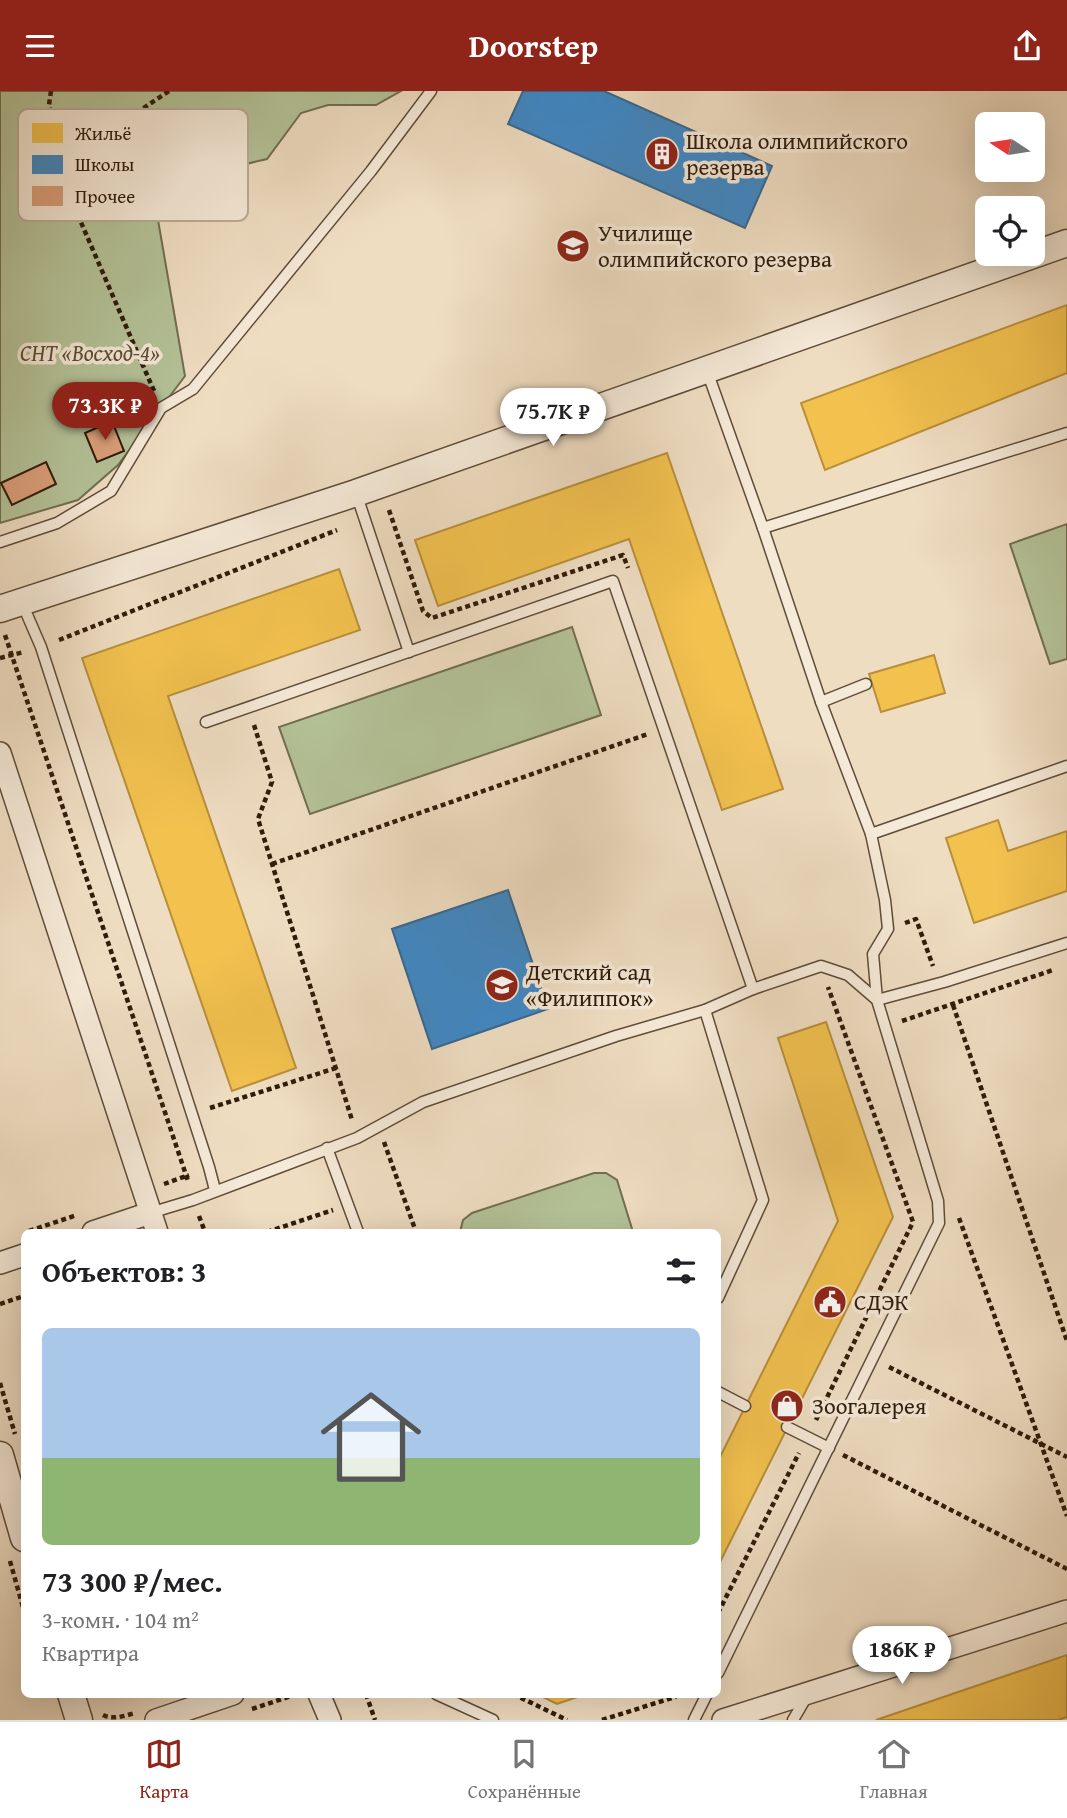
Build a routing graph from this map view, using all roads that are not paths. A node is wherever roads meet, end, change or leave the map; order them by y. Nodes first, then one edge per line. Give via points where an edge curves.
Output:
1 (431, 91) edge
2 (1067, 243) edge
3 (705, 369) junction
4 (1067, 433) edge
5 (368, 489) junction
6 (763, 528) junction
7 (0, 542) edge
8 (9, 615) edge
9 (409, 652) junction
10 (866, 684) dead end
11 (821, 702) junction
12 (206, 722) dead end
13 (0, 753) edge
14 (1067, 766) edge
15 (871, 834) junction
16 (1067, 943) edge
17 (753, 989) junction
18 (877, 1000) junction
19 (705, 1010) junction
20 (327, 1148) junction
21 (215, 1191) junction
22 (153, 1223) edge
23 (113, 1229) edge
24 (357, 1229) edge
25 (21, 1256) edge
26 (0, 1263) edge
27 (721, 1291) edge
28 (721, 1394) edge
29 (745, 1406) dead end
30 (787, 1427) dead end
31 (829, 1448) junction
32 (9, 1449) edge
33 (16, 1545) edge
34 (1067, 1611) edge
35 (721, 1667) edge
36 (809, 1694) junction
37 (72, 1698) edge
38 (221, 1698) edge
39 (321, 1698) edge
40 (445, 1698) edge
41 (705, 1698) edge
42 (79, 1720) edge
43 (156, 1720) edge
44 (330, 1720) edge
45 (493, 1720) edge
46 (694, 1720) edge
47 (723, 1720) edge
48 (793, 1720) edge

1 - 7 lane via 193,389 161,408 111,491 57,523
2 - 3 street
3 - 5 street
3 - 6 lane
4 - 6 lane
5 - 8 street
5 - 9 lane
6 - 11 lane
8 - 21 lane via 41,647
9 - 12 lane
9 - 17 lane via 613,581
10 - 11 lane
11 - 15 lane
13 - 22 street
14 - 15 lane
15 - 18 lane via 888,929 873,954
16 - 18 lane
17 - 18 lane via 821,966 848,975
17 - 19 lane
18 - 31 lane via 938,1201 939,1223
19 - 20 lane via 424,1102 358,1138
19 - 27 lane via 763,1200
20 - 21 lane
20 - 24 lane
21 - 22 lane
22 - 23 street
25 - 26 street
28 - 29 lane
30 - 31 lane
31 - 35 lane
32 - 33 street
34 - 36 street
36 - 47 street
36 - 48 lane
37 - 42 street
38 - 43 street
39 - 44 street
40 - 45 lane
41 - 46 lane

